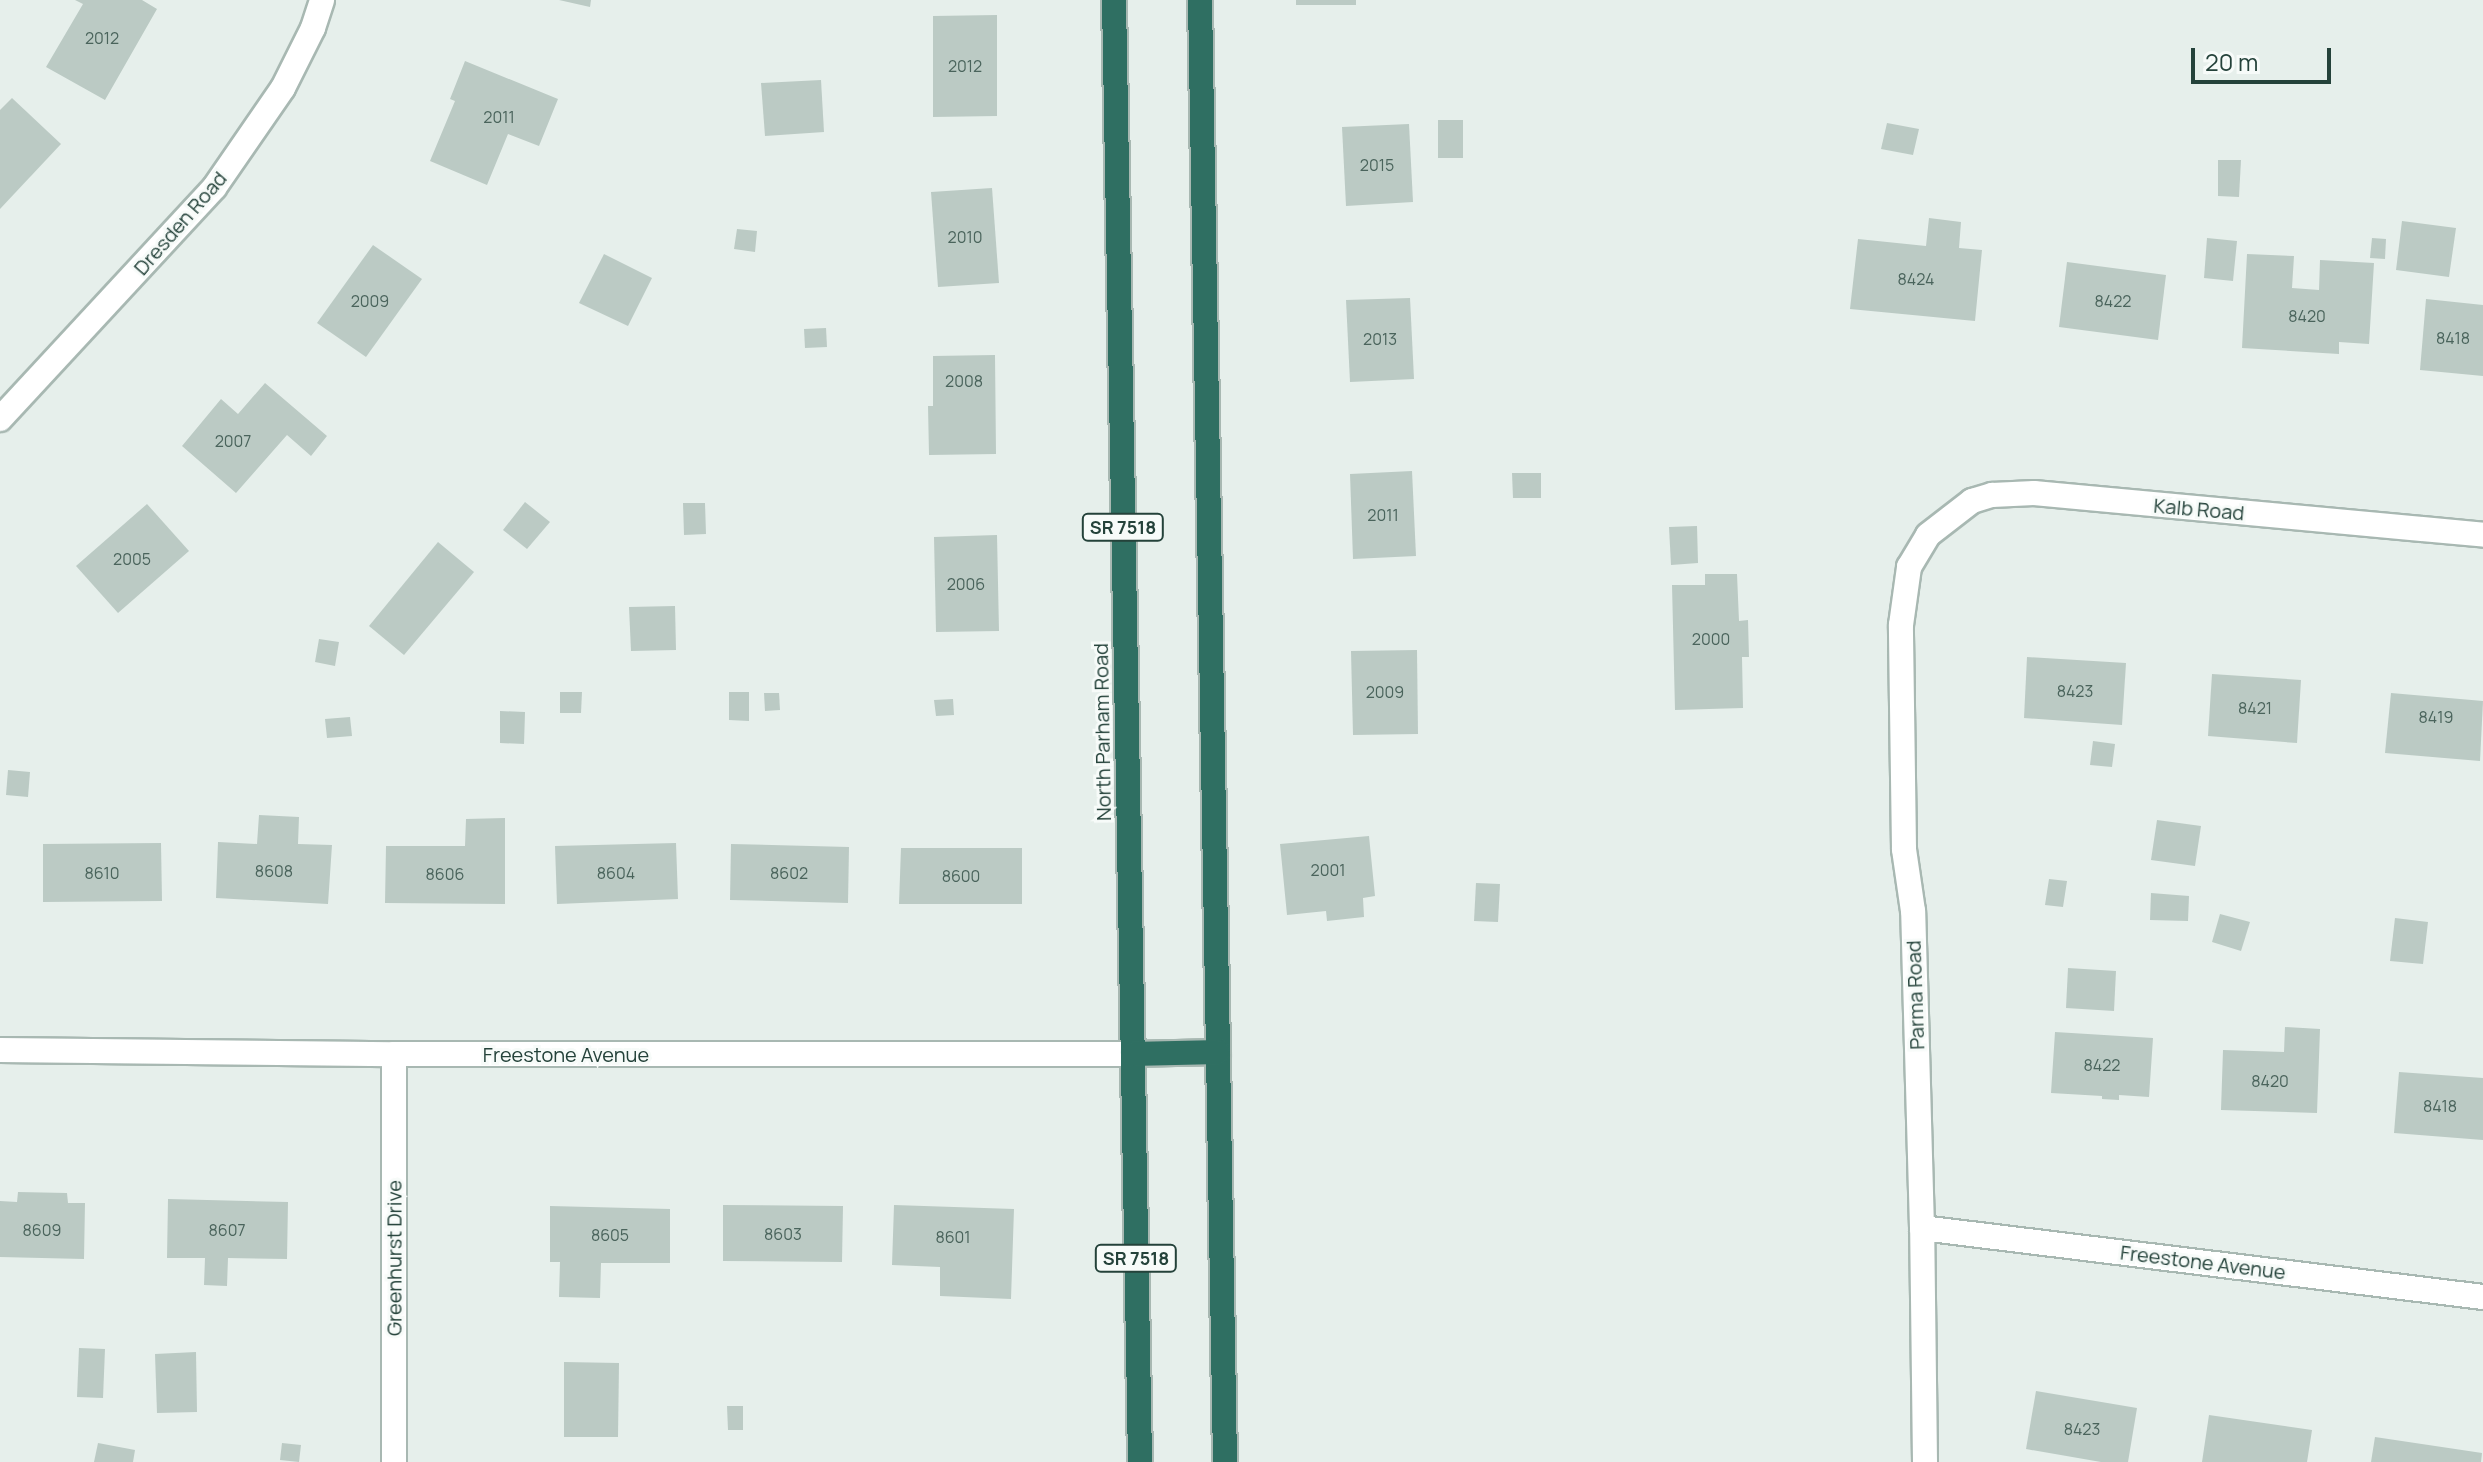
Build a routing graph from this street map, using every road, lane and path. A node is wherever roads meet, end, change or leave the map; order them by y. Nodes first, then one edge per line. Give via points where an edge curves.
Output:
1 (322, 0) edge
2 (1114, 0) edge
3 (1200, 0) edge
4 (0, 419) edge
5 (1928, 535) joint
6 (2483, 535) edge
7 (0, 1050) edge
8 (1218, 1052) junction
9 (394, 1054) junction
10 (1133, 1054) junction
11 (1922, 1228) junction
12 (2483, 1297) edge
13 (394, 1462) edge
14 (1140, 1462) edge
15 (1225, 1462) edge
16 (1925, 1462) edge

1 - 4 street, Dresden Road via 283,88 214,188
2 - 10 highway, North Parham Road / SR 7518
3 - 8 highway
5 - 6 street, Kalb Road via 1972,501 2034,493
5 - 11 street, Parma Road via 1909,567 1901,625 1904,849 1913,911
7 - 9 street, Freestone Avenue
8 - 10 highway
8 - 15 highway
9 - 10 street, Freestone Avenue
9 - 13 street, Greenhurst Drive
10 - 14 highway, North Parham Road / SR 7518
11 - 12 street, Freestone Avenue
11 - 16 street, Parma Road

